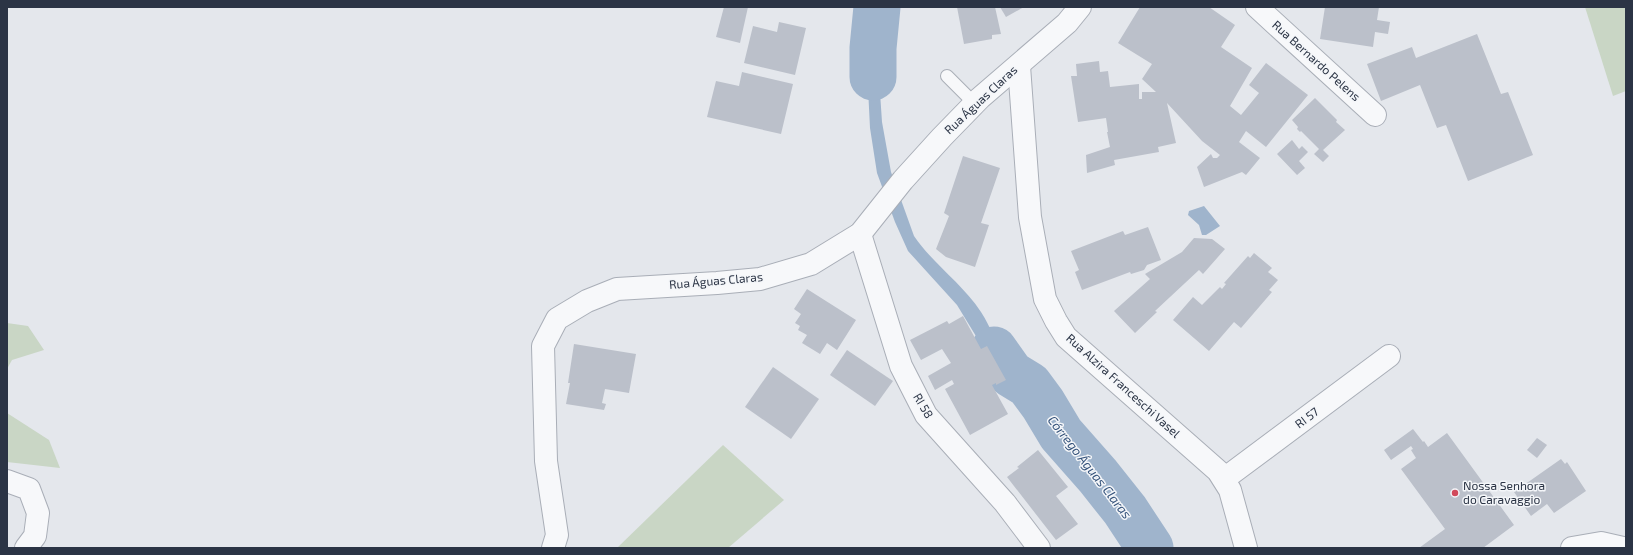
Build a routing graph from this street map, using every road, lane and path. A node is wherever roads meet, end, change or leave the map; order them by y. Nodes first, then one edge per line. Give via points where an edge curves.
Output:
1 (1080, 7) edge
2 (1257, 7) edge
3 (1019, 66) junction
4 (947, 76) dead end
5 (975, 104) junction
6 (1375, 115) dead end
7 (860, 234) junction
8 (1389, 356) dead end
9 (1224, 479) junction
10 (7, 481) edge
11 (26, 548) edge
12 (553, 548) edge
13 (1039, 548) edge
14 (1246, 548) edge
15 (1572, 548) edge
16 (1623, 548) edge

1 - 3 street, Rua Águas Claras via 1067,23
2 - 6 street, Rua Bernardo Pelens
3 - 5 street, Rua Águas Claras
3 - 9 street, Rua Alzira Franceschi Vasel via 1030,217 1045,299 1066,337
4 - 5 lane
5 - 7 street, Rua Águas Claras via 942,137
7 - 12 street, Rua Águas Claras via 810,264 760,279 617,290 586,301 557,319 543,346 546,461 557,535
7 - 13 street, RI 58 via 901,366 926,415 1005,503
8 - 9 street, RI 57
9 - 14 street, Rua Alzira Franceschi Vasel via 1230,490
10 - 11 street via 29,489 38,513 35,536
15 - 16 street via 1601,543

